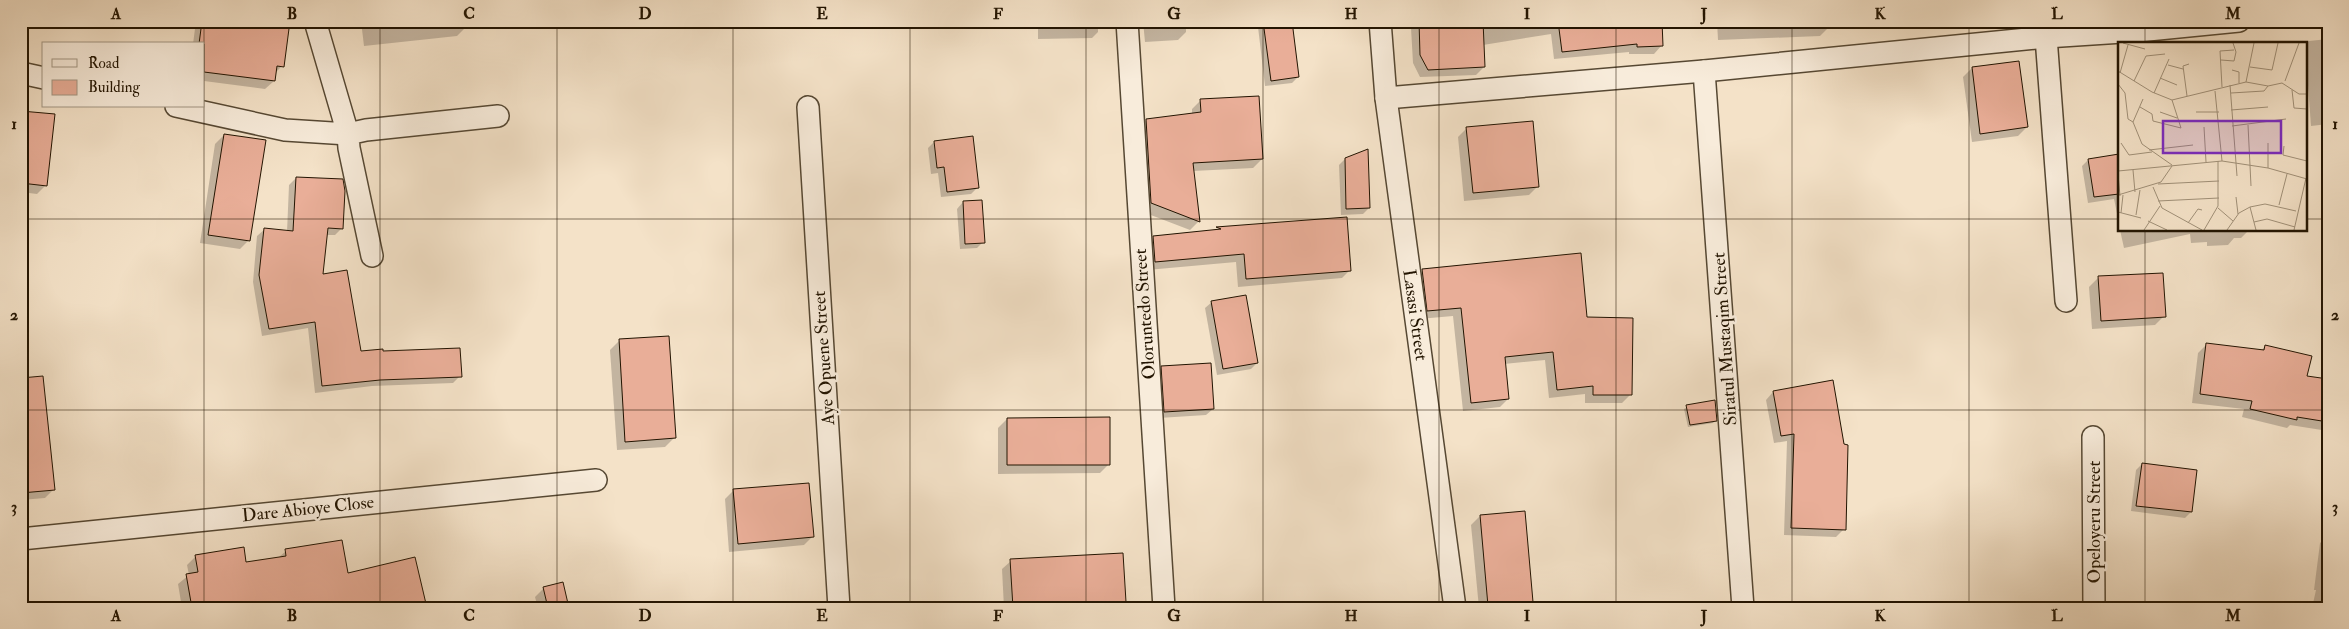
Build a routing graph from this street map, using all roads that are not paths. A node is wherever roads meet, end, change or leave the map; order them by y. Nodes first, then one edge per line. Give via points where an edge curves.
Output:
1 (316, 21) edge
2 (1127, 21) edge
3 (1380, 21) edge
4 (2239, 21) edge
5 (2046, 37) junction
6 (1704, 71) junction
7 (21, 73) edge
8 (42, 78) edge
9 (1386, 98) junction
10 (808, 107) dead end
11 (185, 108) edge
12 (498, 116) dead end
13 (348, 134) junction
14 (372, 256) dead end
15 (2066, 301) dead end
16 (2094, 437) dead end
17 (596, 480) dead end
18 (21, 539) edge
19 (839, 608) edge
20 (1164, 608) edge
21 (1455, 608) edge
22 (1743, 608) edge
23 (2094, 608) edge

1 - 13 street
2 - 20 street, Oloruntedo Street
3 - 9 street, Lasasi Street
4 - 5 street
5 - 6 street
5 - 15 street
6 - 9 street
6 - 22 street, Siratul Mustaqim Street
7 - 8 street
9 - 21 street, Lasasi Street
10 - 19 street, Aye Opuene Street
11 - 13 street via 284,130
12 - 13 street
13 - 14 street
16 - 23 street, Opeloyeru Street
17 - 18 street, Dare Abioye Close

